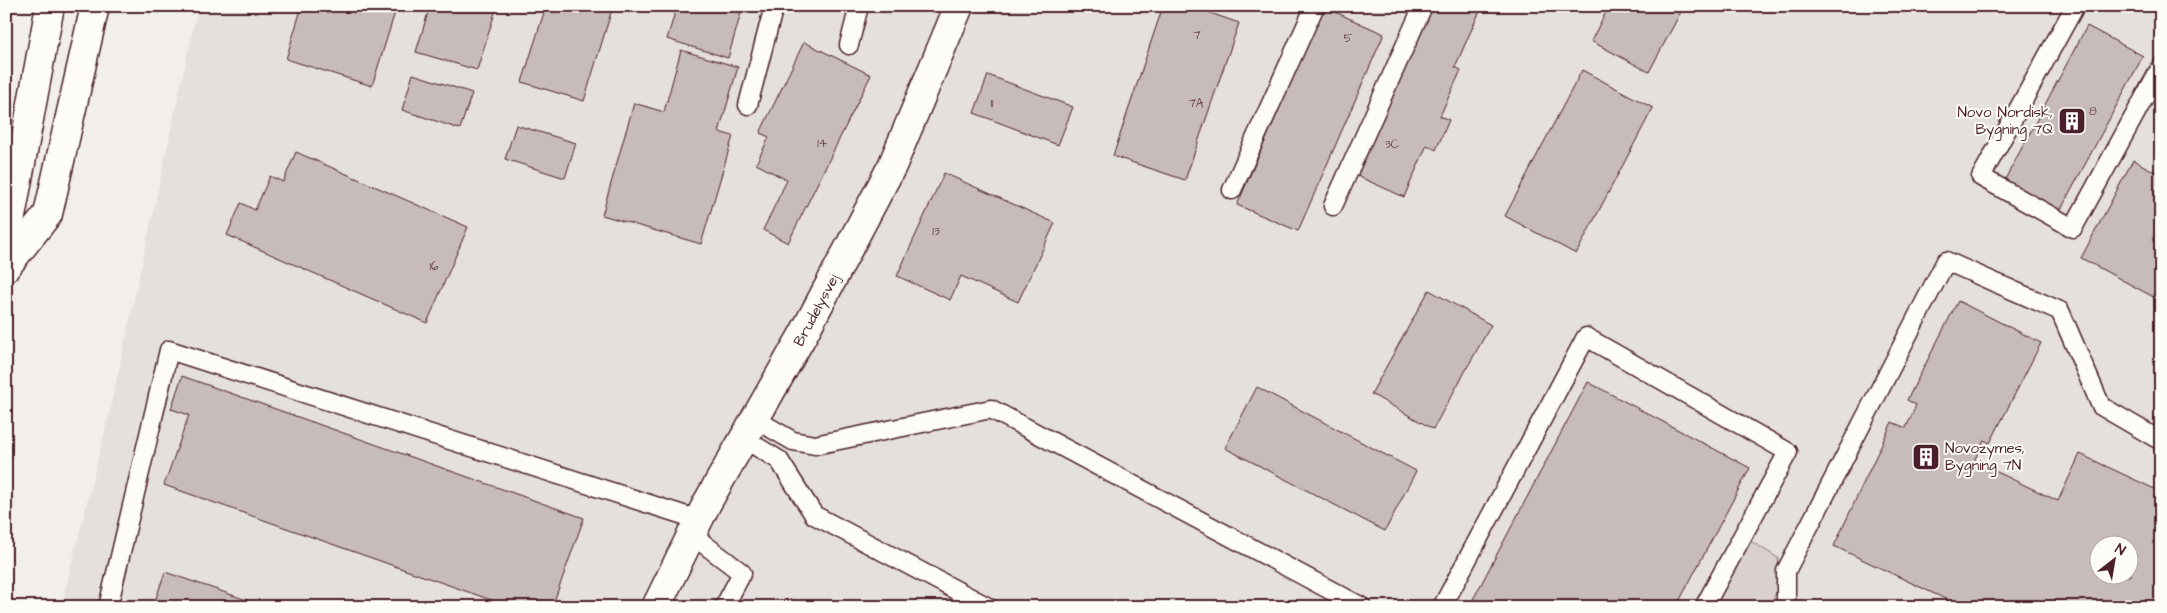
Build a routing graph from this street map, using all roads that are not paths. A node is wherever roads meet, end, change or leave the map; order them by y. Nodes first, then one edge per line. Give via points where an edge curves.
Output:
1 (50, 6) edge
2 (95, 6) edge
3 (774, 6) edge
4 (859, 6) edge
5 (959, 6) edge
6 (1315, 6) edge
7 (1423, 6) edge
8 (2075, 6) edge
9 (849, 45) dead end
10 (2161, 67) edge
11 (748, 105) dead end
12 (1232, 190) dead end
13 (1333, 206) dead end
14 (6, 244) edge
15 (6, 267) edge
16 (749, 429) junction
17 (2161, 441) edge
18 (696, 527) junction
19 (108, 607) edge
20 (656, 607) edge
21 (724, 607) edge
22 (988, 607) edge
23 (1362, 607) edge
24 (1442, 607) edge
25 (1704, 607) edge
26 (1786, 607) edge

1 - 14 main road
2 - 15 main road via 48,214
3 - 11 lane
4 - 9 lane
5 - 16 main road, Brudelysvej via 892,166
6 - 12 lane
7 - 13 lane
8 - 10 lane via 1981,177 2072,228
16 - 18 main road, Brudelysvej
16 - 22 lane via 779,460 814,515
16 - 23 lane via 815,445 991,409
17 - 26 lane via 2100,406 2060,311 1946,261 1786,571
18 - 19 lane via 169,350
18 - 20 main road, Brudelysvej
18 - 21 lane via 742,573
24 - 25 lane via 1586,337 1788,452

